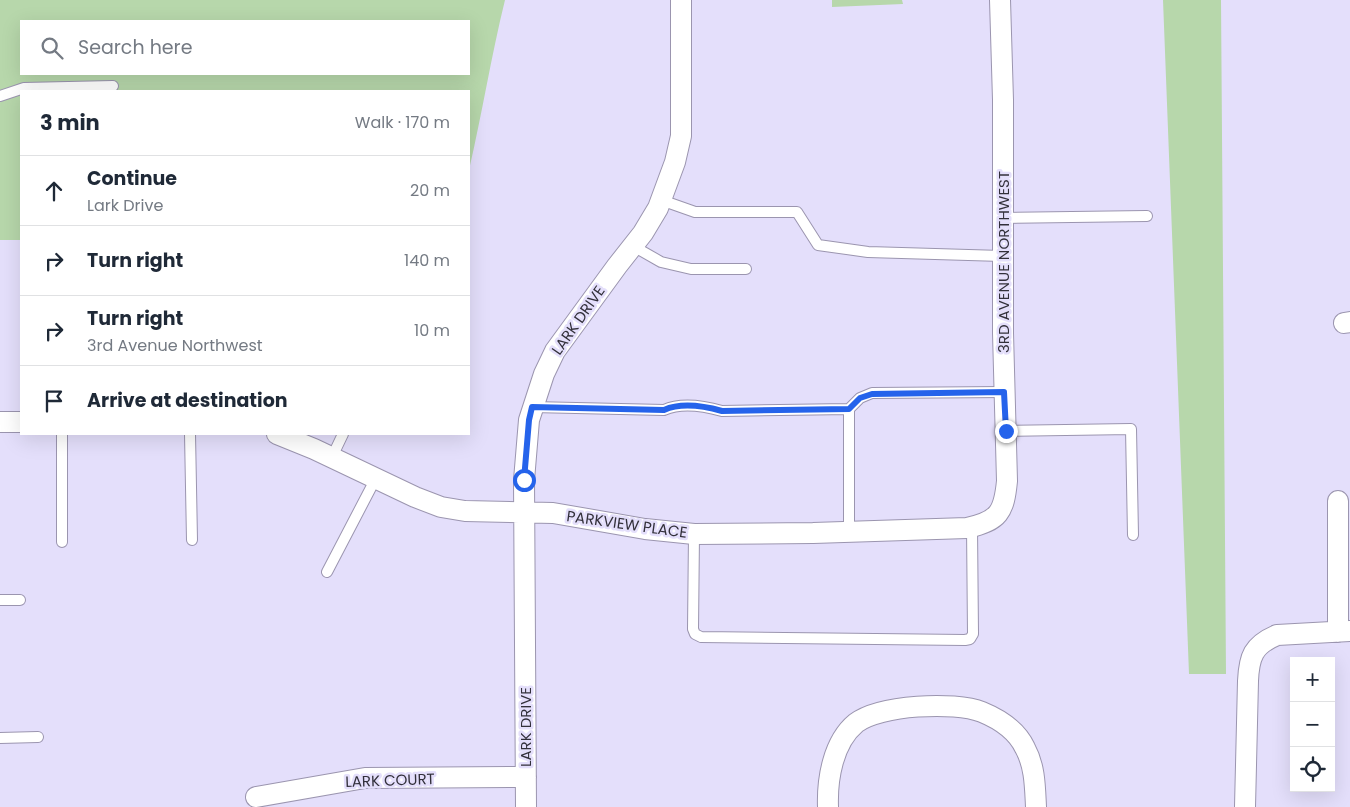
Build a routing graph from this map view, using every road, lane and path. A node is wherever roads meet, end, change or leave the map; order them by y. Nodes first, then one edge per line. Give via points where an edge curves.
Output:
1 (681, 0) edge
2 (1000, 0) edge
3 (113, 86) dead end
4 (0, 96) edge
5 (661, 200) junction
6 (1146, 216) dead end
7 (1002, 218) junction
8 (633, 246) junction
9 (1002, 256) junction
10 (746, 269) dead end
11 (1004, 392) junction
12 (532, 407) junction
13 (849, 409) junction
14 (0, 422) edge
15 (20, 422) edge
16 (1006, 431) junction
17 (62, 435) edge
18 (190, 435) edge
19 (279, 435) edge
20 (343, 435) edge
21 (332, 457) junction
22 (376, 478) junction
23 (1338, 501) dead end
24 (525, 513) junction
25 (991, 520) joint
26 (972, 527) junction
27 (849, 532) junction
28 (694, 534) junction
29 (1133, 535) dead end
30 (192, 540) dead end
31 (62, 542) dead end
32 (327, 572) dead end
33 (0, 600) edge
34 (20, 600) dead end
35 (1344, 632) edge
36 (38, 737) dead end
37 (0, 738) edge
38 (526, 777) junction
39 (256, 797) dead end
40 (526, 807) edge
41 (828, 807) edge
42 (1036, 807) edge
43 (1245, 807) edge

1 - 5 street, LARK DRIVE via 680,136 675,162
2 - 7 street, 3RD AVENUE NORTHWEST
3 - 4 lane via 24,88
5 - 8 street, LARK DRIVE
5 - 9 lane via 695,212 796,212 818,245 868,252
6 - 7 lane
7 - 9 street, 3RD AVENUE NORTHWEST
8 - 10 lane via 662,262 691,269
8 - 12 street, LARK DRIVE via 555,351
9 - 11 street, 3RD AVENUE NORTHWEST
11 - 13 lane via 872,394 860,398
11 - 16 street, 3RD AVENUE NORTHWEST
12 - 13 lane via 664,410 673,406 707,406 722,411
12 - 24 street, LARK DRIVE via 524,480
13 - 27 lane
14 - 15 street
16 - 25 street, 3RD AVENUE NORTHWEST via 1005,502
16 - 29 lane via 1131,429
17 - 31 lane
18 - 30 lane
19 - 21 street, PARKVIEW PLACE
20 - 21 lane
21 - 22 street, PARKVIEW PLACE
22 - 24 street, PARKVIEW PLACE via 441,507
22 - 32 lane
23 - 35 street
24 - 28 street, PARKVIEW PLACE via 553,513
24 - 38 street, LARK DRIVE
25 - 26 street, PARKVIEW PLACE
26 - 27 street, PARKVIEW PLACE
26 - 28 lane via 973,634 964,640 701,637 693,628
27 - 28 street, PARKVIEW PLACE
33 - 34 lane
35 - 43 street via 1277,635 1258,646 1252,655 1249,664
36 - 37 lane
38 - 39 street, LARK COURT via 365,778
38 - 40 street, LARK DRIVE
41 - 42 street via 831,767 840,742 856,723 900,708 926,706 956,706 981,712 1006,725 1025,747 1034,775

